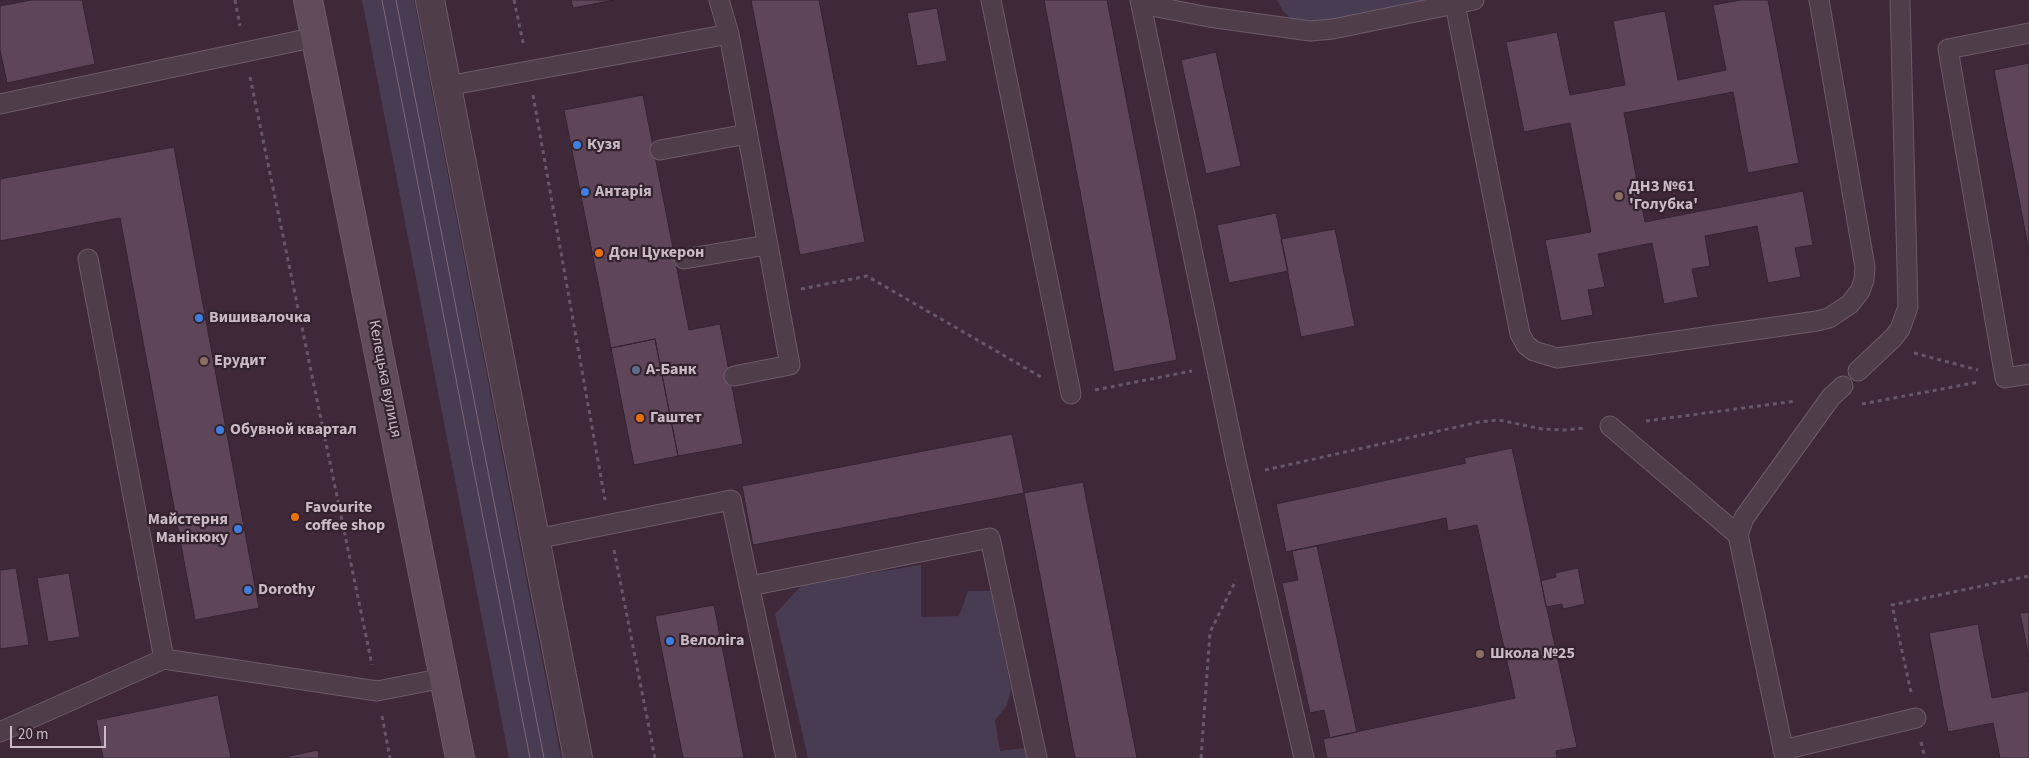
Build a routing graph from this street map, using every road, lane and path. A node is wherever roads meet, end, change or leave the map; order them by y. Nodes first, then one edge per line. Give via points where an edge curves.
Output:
1 (235, 0) edge
2 (308, 0) edge
3 (430, 0) edge
4 (514, 0) edge
5 (719, 0) edge
6 (991, 0) edge
7 (1474, 0) edge
8 (1819, 0) edge
9 (1900, 0) edge
10 (1141, 2) edge
11 (1455, 4) junction
12 (2029, 33) edge
13 (729, 34) junction
14 (316, 36) junction
15 (245, 52) junction
16 (529, 72) junction
17 (447, 86) junction
18 (0, 104) edge
19 (747, 134) junction
20 (660, 150) dead end
21 (767, 245) junction
22 (88, 259) dead end
23 (684, 259) dead end
24 (776, 293) junction
25 (1886, 346) junction
26 (1217, 366) junction
27 (1858, 371) dead end
28 (2029, 374) edge
29 (734, 376) dead end
30 (2007, 377) junction
31 (1837, 391) joint
32 (1071, 394) junction
33 (1820, 412) junction
34 (1610, 426) junction
35 (1240, 475) junction
36 (610, 524) junction
37 (1738, 535) junction
38 (536, 539) junction
39 (1255, 540) junction
40 (2029, 576) edge
41 (750, 586) junction
42 (164, 659) junction
43 (444, 678) junction
44 (377, 691) junction
45 (1916, 718) junction
46 (0, 732) edge
47 (1784, 754) edge
48 (390, 758) edge
49 (460, 758) edge
50 (578, 758) edge
51 (655, 758) edge
52 (786, 758) edge
53 (1038, 758) edge
54 (1201, 758) edge
55 (1304, 758) edge
56 (1925, 758) edge

1 - 15 path
2 - 14 main road, Келецька вулиця
3 - 17 street
4 - 16 path
5 - 13 lane
6 - 32 lane
7 - 11 lane
8 - 11 lane via 1865,267 1860,291 1850,304 1817,322 1557,358 1534,351 1520,334
9 - 25 lane via 1908,307 1900,329
10 - 11 lane via 1209,17 1310,30 1333,29
10 - 26 lane
12 - 30 lane via 1948,49
13 - 16 lane
13 - 19 lane
14 - 15 lane
14 - 43 main road, Келецька вулиця
15 - 18 lane
15 - 44 path
16 - 17 lane
16 - 36 path
17 - 38 street
19 - 20 lane
19 - 21 lane
21 - 23 lane
21 - 24 lane
22 - 42 lane
24 - 29 lane via 790,365
24 - 32 path via 867,276
25 - 27 lane
25 - 30 path
26 - 32 path
26 - 35 lane
28 - 30 lane
30 - 33 path
31 - 33 lane
31 - 34 path
33 - 37 lane via 1744,518
34 - 35 path via 1564,430 1499,420 1479,422
34 - 37 lane
35 - 39 lane
36 - 38 lane
36 - 41 lane via 731,500
36 - 51 path
37 - 47 lane
38 - 50 street
39 - 54 path via 1210,632
39 - 55 lane
40 - 45 path via 1892,605
41 - 52 lane
41 - 53 lane via 990,538
42 - 44 lane
42 - 46 lane
43 - 44 lane
43 - 49 main road, Келецька вулиця
44 - 48 path
45 - 47 lane
45 - 56 path

